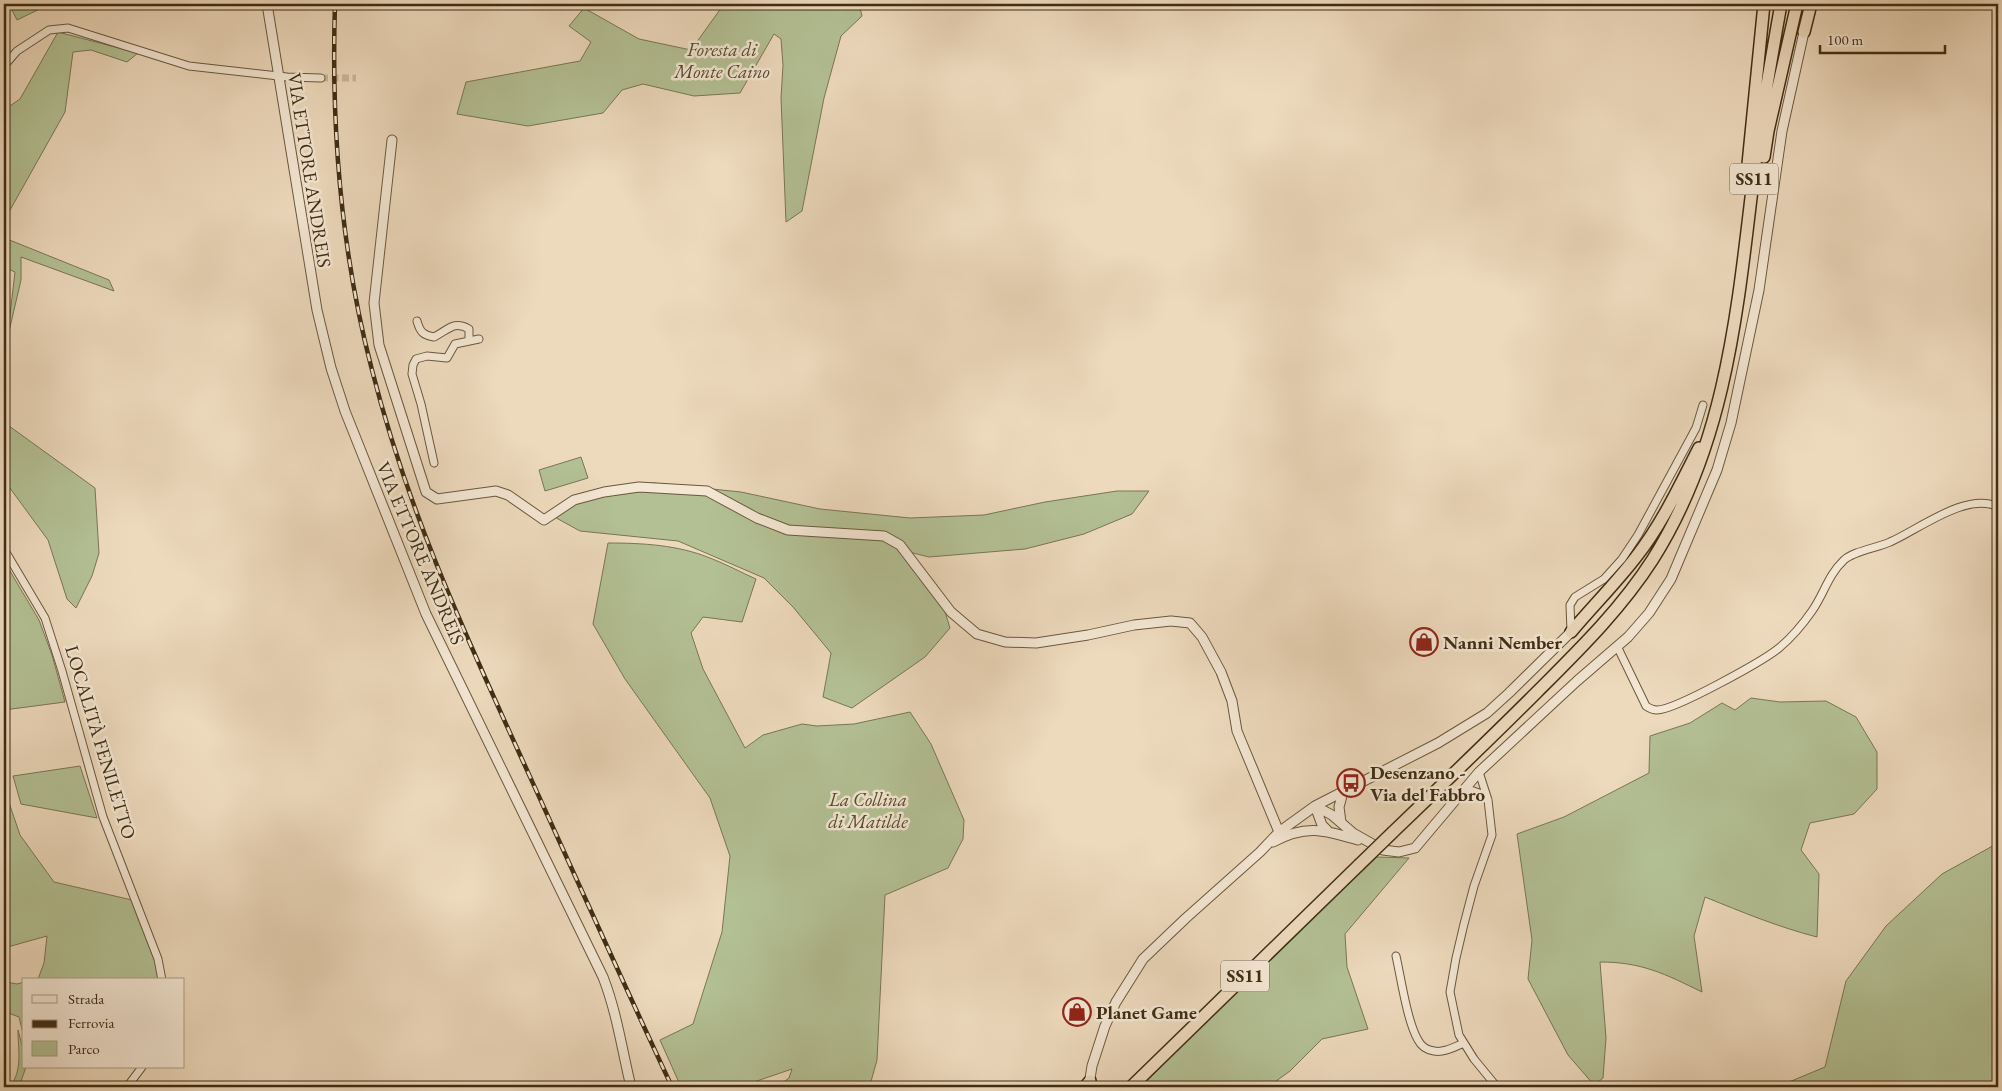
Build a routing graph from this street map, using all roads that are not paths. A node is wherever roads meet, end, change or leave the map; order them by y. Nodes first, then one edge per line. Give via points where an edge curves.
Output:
1 (267, 4) edge
2 (1764, 4) edge
3 (1781, 4) edge
4 (1796, 4) edge
5 (1811, 4) edge
6 (1804, 32) joint
7 (4, 66) edge
8 (277, 75) junction
9 (321, 78) tunnel mouth
10 (392, 140) dead end
11 (1739, 306) junction
12 (417, 321) dead end
13 (479, 339) dead end
14 (469, 341) junction
15 (1703, 406) dead end
16 (1713, 420) junction
17 (434, 464) dead end
18 (1998, 506) edge
19 (4, 549) edge
20 (1571, 632) junction
21 (1617, 646) junction
22 (1479, 772) junction
23 (1465, 788) junction
24 (1343, 792) junction
25 (1488, 800) junction
26 (1315, 806) junction
27 (1341, 822) junction
28 (1327, 830) junction
29 (1279, 832) junction
30 (1366, 842) junction
31 (1265, 847) junction
32 (1396, 956) dead end
33 (162, 978) edge
34 (1464, 1043) junction
35 (141, 1068) edge
36 (1088, 1085) edge
37 (127, 1087) edge
38 (631, 1087) edge
39 (1131, 1087) edge
40 (1497, 1087) edge

1 - 8 street, VIA ETTORE ANDREIS
2 - 11 highway via 1740,240
3 - 11 highway, SS11 via 1759,139
4 - 11 highway via 1768,131 1750,268
5 - 6 highway
6 - 21 street via 1782,131 1759,290 1720,461 1671,579 1649,613
7 - 8 street via 17,51 49,30 68,28 189,66
8 - 9 street
8 - 38 street, VIA ETTORE ANDREIS via 330,368 426,614 603,976 612,1001
10 - 29 street via 374,303 379,345 426,492 437,499 496,490 544,520 574,500 604,492 639,487 707,492 788,530 884,536 900,545 951,612 977,634 1005,642 1036,643 1134,625 1171,621 1190,623 1221,672 1232,701 1237,731
11 - 16 highway, SS11
12 - 14 street via 425,336 434,337 454,325 461,325 469,329
13 - 14 street
14 - 17 street via 455,344 447,358 427,356 416,359 413,364 412,374
15 - 20 street via 1683,454 1622,559 1604,579 1575,597 1570,605
16 - 20 highway via 1651,536
16 - 39 highway, SS11, bridge via 1698,468 1676,518 1652,560 1611,616
18 - 21 street via 1976,503 1846,558 1834,570 1812,611 1779,648 1730,678 1669,707 1656,710 1646,706
19 - 33 street, LOCALITÀ FENILETTO via 45,618 103,817 158,960
20 - 24 street via 1510,693 1471,724
21 - 22 street
22 - 23 street
22 - 25 street
23 - 25 street via 1480,793
23 - 30 street via 1416,848 1390,852
24 - 26 street
24 - 27 street via 1339,807
25 - 34 street via 1492,835 1466,914 1450,992 1459,1036
26 - 27 street
26 - 28 street
26 - 29 street
27 - 30 street
28 - 30 street
28 - 31 street via 1300,830
29 - 31 street
31 - 36 street via 1143,959 1105,1026
32 - 34 street via 1417,1039 1422,1045 1439,1052
34 - 40 street
35 - 37 street

